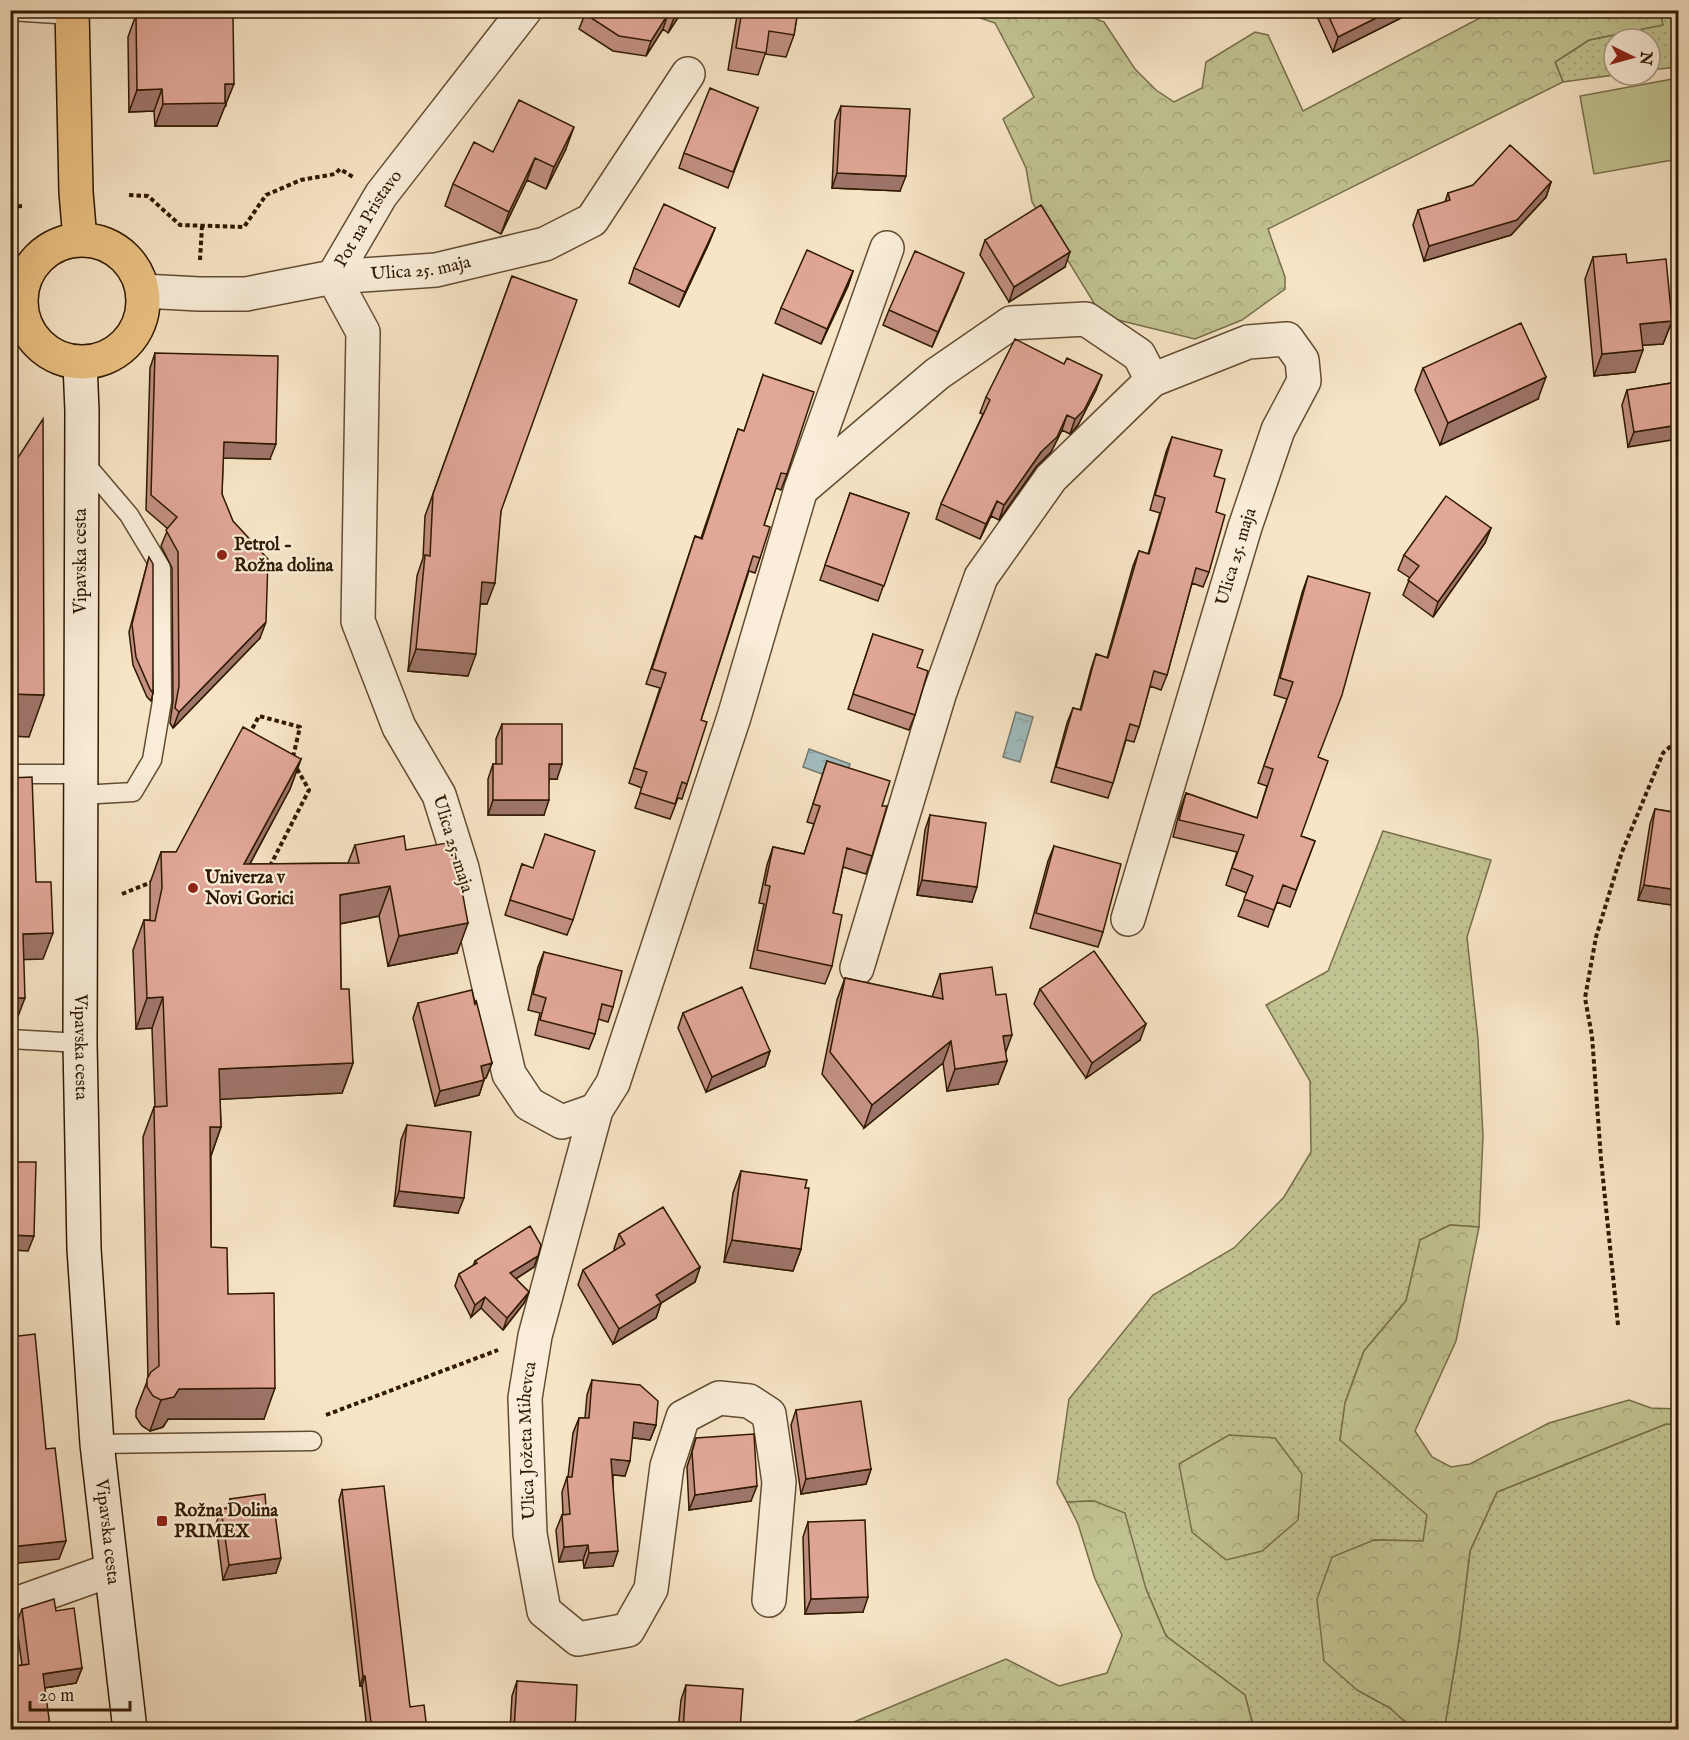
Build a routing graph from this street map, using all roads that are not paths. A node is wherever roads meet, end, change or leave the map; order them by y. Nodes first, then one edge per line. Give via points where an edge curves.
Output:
1 (525, 10) edge
2 (10, 11) edge
3 (72, 13) edge
4 (688, 74) dead end
5 (80, 240) junction
6 (887, 248) dead end
7 (333, 278) junction
8 (143, 291) junction
9 (16, 294) edge
10 (80, 363) junction
11 (1152, 380) junction
12 (82, 460) junction
13 (801, 489) junction
14 (10, 774) edge
15 (80, 784) junction
16 (1128, 919) dead end
17 (857, 968) dead end
18 (10, 1039) edge
19 (80, 1042) junction
20 (596, 1110) junction
21 (312, 1441) dead end
22 (97, 1444) junction
23 (111, 1570) junction
24 (769, 1600) dead end
25 (10, 1606) edge
26 (130, 1730) edge

1 - 7 street, Pot na Pristavo via 381,195
2 - 3 lane
3 - 5 main road
4 - 7 street, Ulica 25. maja via 592,220 545,244 436,270
5 - 8 main road via 114,248 127,259
5 - 9 main road via 48,251 35,262
6 - 13 street
7 - 8 street, Pot na Pristavo via 246,294
7 - 20 street, Ulica 25. maja via 363,332 358,621 399,727 439,795 462,867 509,1074 529,1104 562,1122
8 - 10 main road via 141,318 128,342 98,361
9 - 10 main road via 30,333 43,349
10 - 12 street, Vipavska cesta
11 - 13 street via 1139,355 1086,319 1011,323 937,374
11 - 16 street, Ulica 25. maja via 1248,342 1287,339 1302,360 1304,381 1278,430 1245,528
11 - 17 street, Ulica 25. maja via 1052,478 981,577 939,695
12 - 15 street, Vipavska cesta
12 - 15 lane via 129,515 161,568 162,701 152,760 133,792
13 - 20 street via 734,717 613,1083
14 - 15 lane
15 - 19 street, Vipavska cesta
18 - 19 lane
19 - 22 street, Vipavska cesta via 84,1249
20 - 24 street, Ulica Jožeta Mihevca via 535,1336 525,1398 530,1534 544,1611 578,1639 628,1630 651,1588 668,1466 683,1417 719,1398 749,1401 769,1414 778,1482
21 - 22 lane
22 - 23 street, Vipavska cesta
23 - 25 street
23 - 26 street, Vipavska cesta

